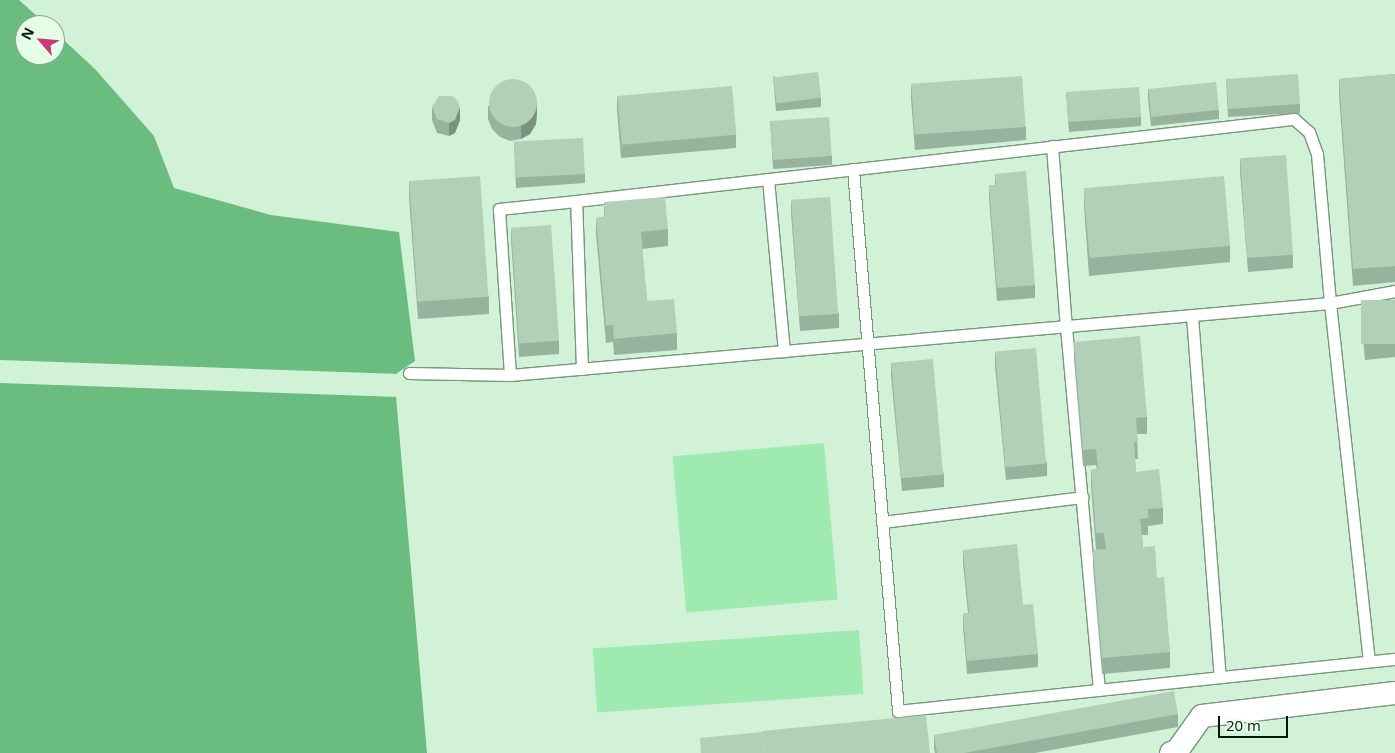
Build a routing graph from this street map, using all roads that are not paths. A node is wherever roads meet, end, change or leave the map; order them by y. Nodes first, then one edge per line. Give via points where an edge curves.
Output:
1 (1052, 146) junction
2 (853, 169) junction
3 (768, 179) junction
4 (576, 201) junction
5 (1395, 291) edge
6 (1330, 303) junction
7 (1192, 316) junction
8 (1066, 327) junction
9 (867, 344) junction
10 (784, 352) junction
11 (582, 369) junction
12 (409, 373) dead end
13 (510, 375) junction
14 (1082, 497) junction
15 (882, 522) junction
16 (1395, 659) edge
17 (1369, 662) junction
18 (1220, 677) junction
19 (1099, 690) junction
20 (1395, 693) edge
21 (1171, 753) edge

1 - 2 lane
1 - 6 lane via 1294,118 1309,132 1317,154
1 - 8 lane
2 - 3 lane
2 - 9 lane
3 - 4 lane
3 - 10 lane
4 - 11 lane
4 - 13 lane via 499,209
5 - 6 lane
6 - 7 lane
6 - 17 lane
7 - 8 lane
7 - 18 lane
8 - 9 lane
8 - 14 lane
9 - 10 lane
9 - 15 lane
10 - 11 lane
11 - 13 lane
12 - 13 lane
14 - 15 lane
14 - 19 lane
15 - 19 lane via 898,712
16 - 17 lane
17 - 18 lane
18 - 19 lane
20 - 21 street via 1202,716 1177,751

